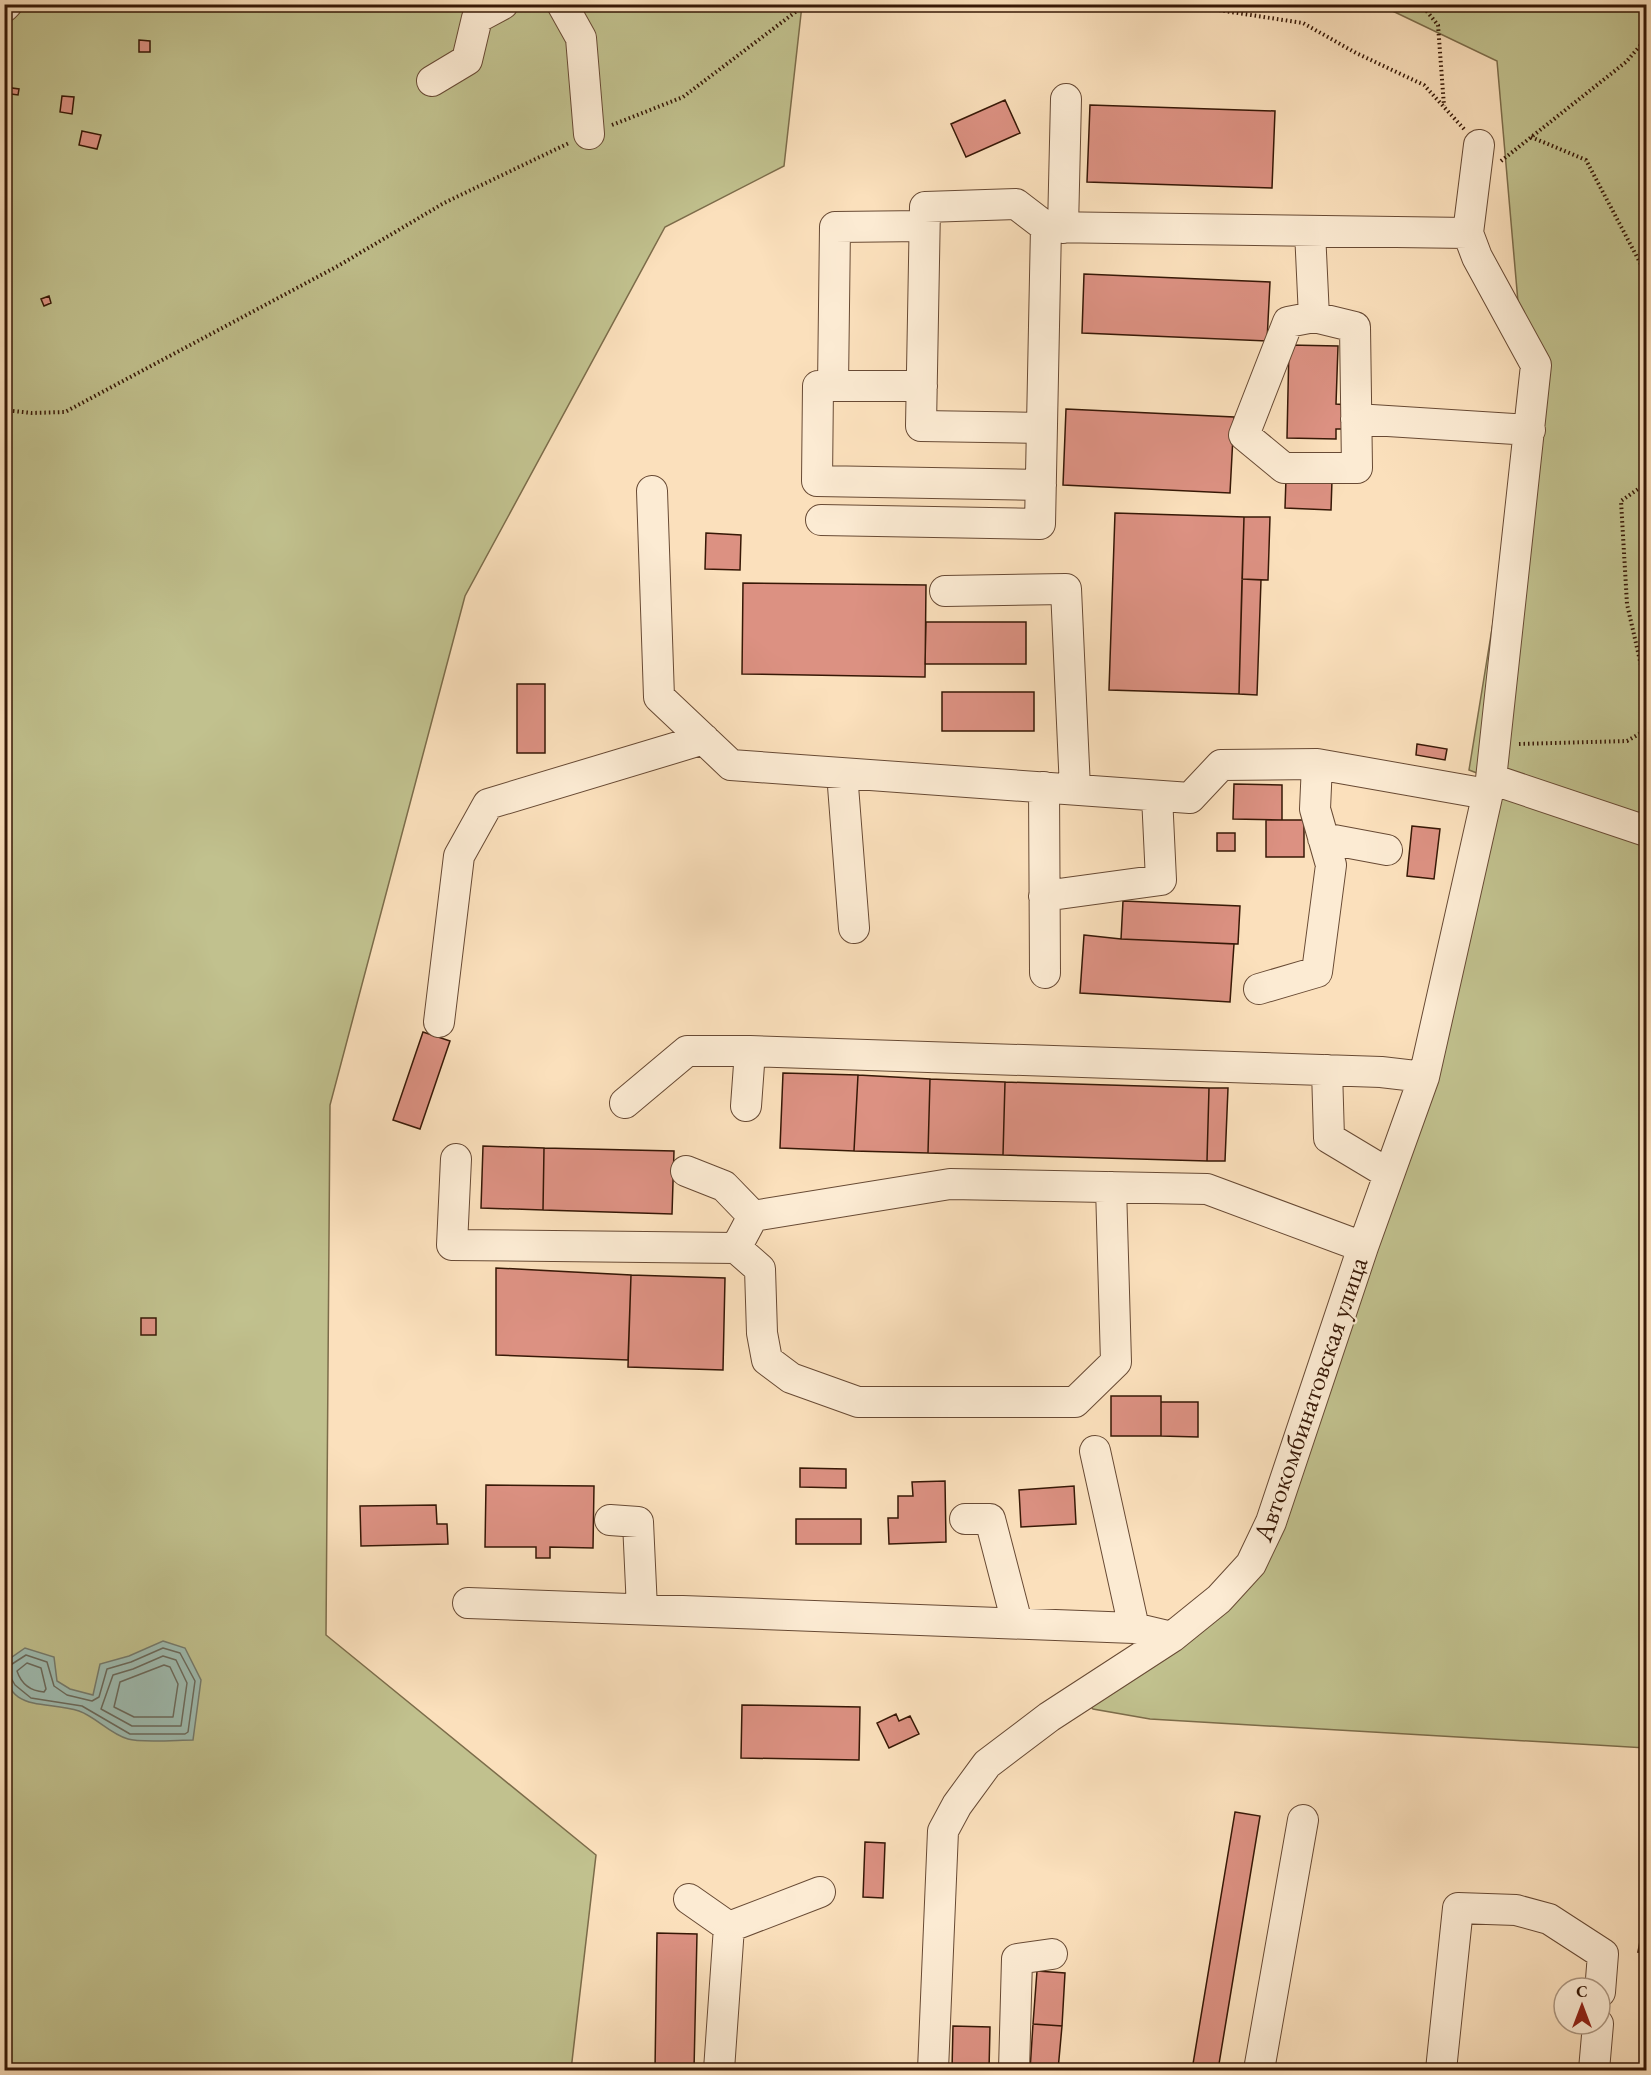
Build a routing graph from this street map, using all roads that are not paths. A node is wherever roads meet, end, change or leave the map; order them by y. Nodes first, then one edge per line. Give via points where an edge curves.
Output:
1 (503, 4) edge
2 (562, 4) edge
3 (432, 81) dead end
4 (1066, 99) dead end
5 (589, 134) road end
6 (1479, 146) road end
7 (924, 226) junction
8 (1055, 228) junction
9 (1310, 231) junction
10 (1468, 233) junction
11 (1314, 317) junction
12 (833, 386) junction
13 (922, 386) junction
14 (1356, 419) junction
15 (1042, 428) junction
16 (1530, 430) junction
17 (1041, 485) junction
18 (652, 491) dead end
19 (821, 520) dead end
20 (945, 591) dead end
21 (704, 739) junction
22 (1317, 764) junction
23 (842, 773) junction
24 (1489, 786) junction
25 (1044, 788) junction
26 (1075, 789) junction
27 (1157, 796) junction
28 (1647, 831) edge
29 (1323, 838) junction
30 (1387, 850) dead end
31 (1044, 896) junction
32 (854, 928) dead end
33 (1045, 973) dead end
34 (1259, 989) dead end
35 (439, 1022) dead end
36 (750, 1051) junction
37 (1327, 1070) junction
38 (1424, 1077) junction
39 (625, 1103) dead end
40 (746, 1106) dead end
41 (456, 1159) dead end
42 (686, 1171) dead end
43 (1389, 1174) junction
44 (1111, 1187) junction
45 (753, 1216) junction
46 (1363, 1247) junction
47 (736, 1248) junction
48 (1095, 1450) dead end
49 (965, 1519) dead end
50 (610, 1520) dead end
51 (468, 1603) dead end
52 (642, 1610) junction
53 (1017, 1623) junction
54 (1134, 1628) junction
55 (1172, 1637) junction
56 (1303, 1820) dead end
57 (820, 1892) dead end
58 (689, 1899) dead end
59 (729, 1927) junction
60 (1052, 1954) dead end
61 (1601, 1976) edge
62 (1597, 2036) edge
63 (719, 2070) edge
64 (933, 2070) edge
65 (1014, 2070) edge
66 (1258, 2070) edge
67 (1441, 2070) edge
68 (1594, 2070) edge

1 - 3 street via 477,18 467,60
2 - 5 street via 581,38
4 - 8 street
6 - 10 street
7 - 8 street via 925,207 1016,204
7 - 12 street via 835,228
7 - 13 street
8 - 9 street
8 - 15 street
9 - 10 street
9 - 11 street
10 - 16 street, Автокомбинатовская улица via 1536,365
11 - 14 street via 1355,327
11 - 14 street via 1288,322 1245,435 1284,468 1357,468
12 - 13 street
12 - 17 street via 818,386 817,481
13 - 15 street via 921,426
14 - 16 street
15 - 17 street
16 - 24 street, Автокомбинатовская улица
17 - 19 street via 1040,524
18 - 21 street via 658,697
20 - 26 street via 1066,589
21 - 23 street via 731,765
21 - 35 street via 488,804 459,856
22 - 24 street
22 - 27 street via 1221,765 1190,798
22 - 29 street via 1315,809
23 - 25 street
23 - 32 street
24 - 28 street
24 - 38 street, Автокомбинатовская улица
25 - 26 street
25 - 31 street
26 - 27 street
27 - 31 street via 1161,880
29 - 30 street
29 - 34 street via 1331,865 1317,972
31 - 33 street
36 - 37 street
36 - 39 street via 687,1051
36 - 40 street
37 - 38 street
37 - 43 street via 1329,1138
38 - 43 street, Автокомбинатовская улица
41 - 47 street via 452,1245
42 - 45 street via 724,1186
43 - 46 street, Автокомбинатовская улица
44 - 45 street via 950,1184
44 - 46 street via 1207,1189
44 - 47 street via 1116,1362 1075,1402 858,1402 791,1378 767,1360 760,1269
45 - 47 street
46 - 55 street, Автокомбинатовская улица via 1271,1522 1251,1563 1220,1599
48 - 54 street
49 - 53 street via 990,1519
50 - 52 street via 638,1522
51 - 52 street
52 - 53 street
53 - 54 street
54 - 55 street
55 - 64 street, Автокомбинатовская улица via 1049,1717 987,1764 957,1805 943,1831
56 - 66 street
57 - 59 street
58 - 59 street
59 - 63 street
60 - 65 street via 1017,1959
61 - 67 street via 1603,1954 1549,1918 1516,1910 1458,1908
62 - 68 street

